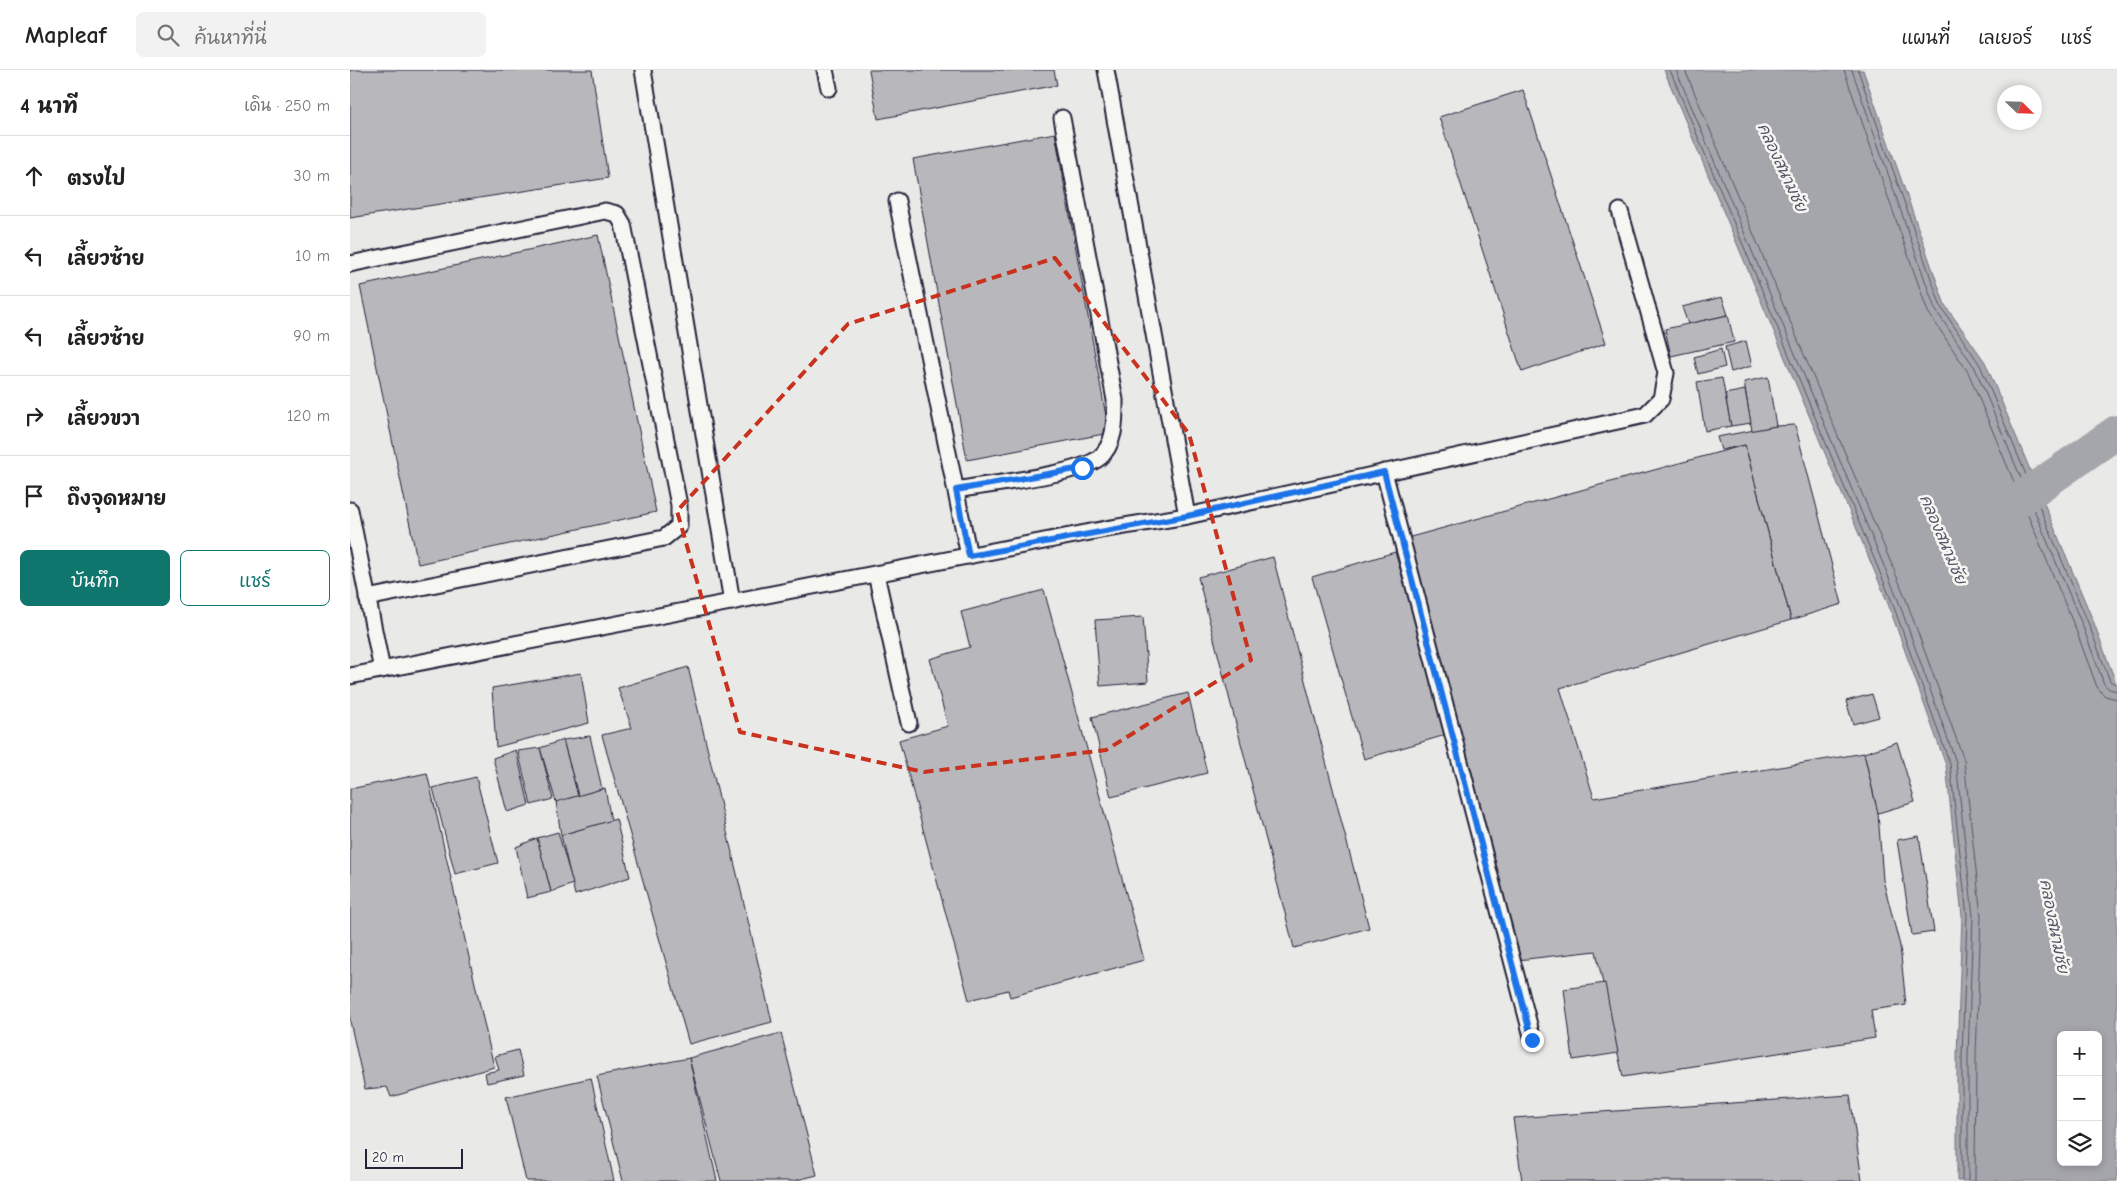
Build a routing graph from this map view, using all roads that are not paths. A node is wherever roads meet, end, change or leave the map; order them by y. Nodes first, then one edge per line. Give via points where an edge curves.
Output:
1 (643, 70) edge
2 (825, 70) edge
3 (1106, 70) edge
4 (829, 88) dead end
5 (1062, 118) dead end
6 (897, 201) dead end
7 (1620, 211) dead end
8 (350, 264) edge
9 (1384, 472) junction
10 (956, 490) junction
11 (350, 510) edge
12 (1187, 516) junction
13 (969, 556) junction
14 (876, 574) junction
15 (367, 598) junction
16 (732, 602) junction
17 (382, 670) junction
18 (350, 676) edge
19 (909, 723) dead end
20 (1532, 1040) dead end

1 - 16 lane
2 - 4 lane
3 - 12 lane
5 - 10 lane via 1115,400 1115,432 1101,457 1082,468
6 - 10 lane
7 - 9 lane via 1666,373 1661,399 1646,415
8 - 15 lane via 605,212 617,214 623,224 679,505 679,526 664,538
9 - 12 lane
9 - 20 lane
10 - 13 lane
11 - 15 lane
12 - 13 lane
13 - 14 lane
14 - 16 lane
14 - 19 lane
15 - 17 lane
16 - 17 lane
17 - 18 lane

